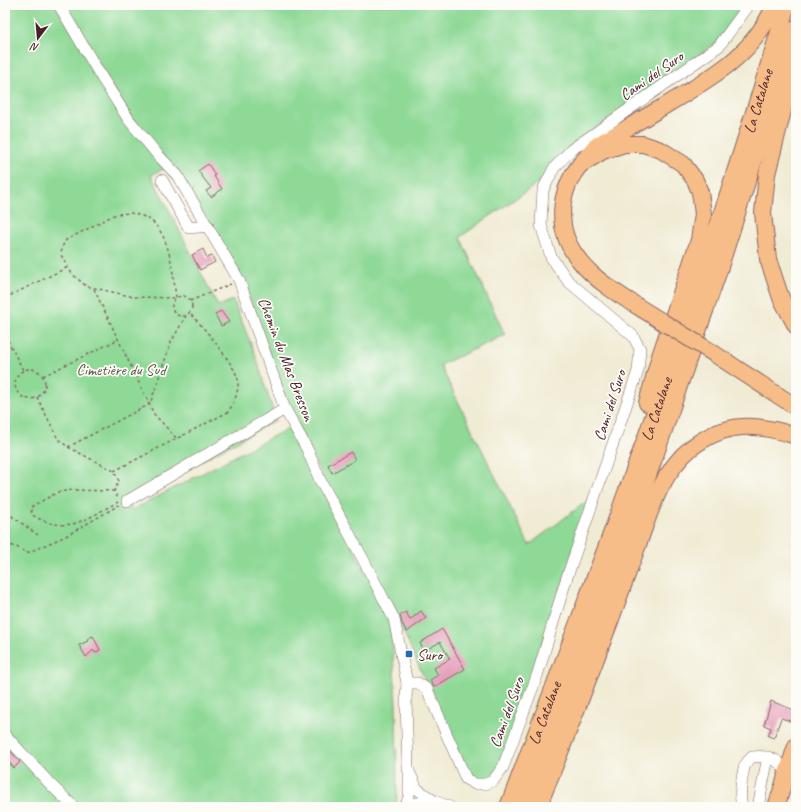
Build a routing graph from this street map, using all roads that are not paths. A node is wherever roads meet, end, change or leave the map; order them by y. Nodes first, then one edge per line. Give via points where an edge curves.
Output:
1 (59, 5) edge
2 (749, 5) edge
3 (775, 5) edge
4 (787, 5) edge
5 (796, 28) edge
6 (796, 61) edge
7 (580, 165) junction
8 (162, 180) dead end
9 (208, 226) junction
10 (796, 326) edge
11 (796, 407) edge
12 (286, 409) junction
13 (796, 436) edge
14 (624, 497) junction
15 (127, 501) road end
16 (407, 683) junction
17 (5, 735) edge
18 (796, 746) edge
19 (768, 757) junction
20 (408, 769) junction
21 (792, 776) edge
22 (434, 801) junction
23 (74, 807) edge
24 (405, 807) edge
25 (412, 807) edge
26 (450, 807) edge
27 (508, 807) edge
28 (524, 807) edge
29 (538, 807) edge
30 (743, 807) edge
31 (758, 807) edge
32 (776, 807) edge

1 - 9 street, Chemin du Mas Bresson via 129,120 177,175
2 - 16 street, Cami del Suro via 719,46 571,150 554,168 543,190 541,225 551,257 568,281 634,336 640,349 638,371 566,580 537,676 503,767 493,781 475,784 466,779 427,689 418,683
3 - 7 highway via 760,32 728,65 595,148
4 - 14 highway, La Catalane via 685,323
5 - 28 highway, La Catalane via 718,273 656,453
6 - 10 highway via 767,174 763,213 768,259 781,298
7 - 11 highway, bridge via 569,182 562,209 562,226 569,246 579,261 617,293
7 - 14 highway via 604,150 625,144 643,144 661,150 683,164 695,180 704,214 699,240 625,469
8 - 9 street via 190,228
9 - 12 street, Chemin du Mas Bresson via 239,280
12 - 15 street
12 - 16 street, Chemin du Mas Bresson via 320,480 394,619
13 - 29 highway via 774,428 727,428 707,437 690,449 670,470 658,490
14 - 27 highway, La Catalane
16 - 20 street, Chemin du Mas Bresson
17 - 23 street
18 - 21 highway
19 - 21 street via 779,762
19 - 30 street via 752,757 745,766 741,792
19 - 31 street
20 - 22 street, Chemin du Mas Bresson via 418,790
20 - 24 street via 409,797
21 - 32 highway
22 - 25 street via 417,803
22 - 26 street, Chemin du Mas Bresson

